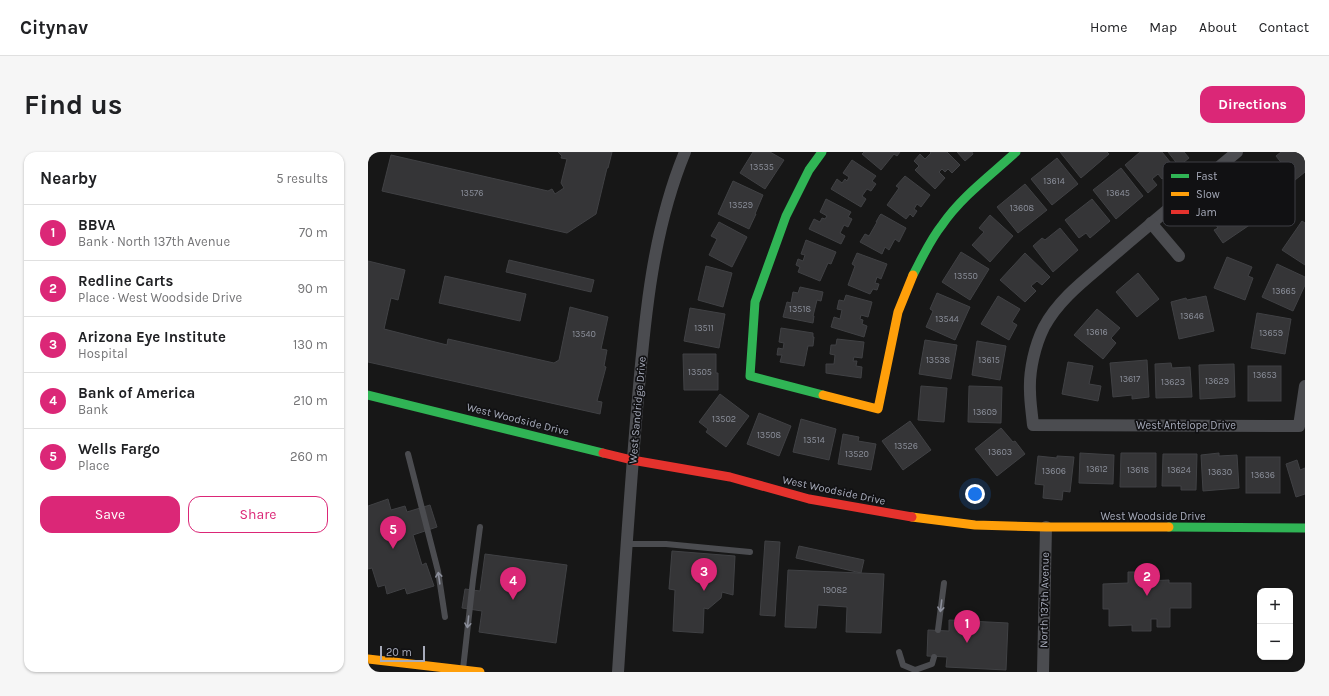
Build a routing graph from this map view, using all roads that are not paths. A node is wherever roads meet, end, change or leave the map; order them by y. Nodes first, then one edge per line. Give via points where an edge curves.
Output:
1 (685, 152) edge
2 (822, 152) edge
3 (1016, 152) edge
4 (1237, 152) edge
5 (1225, 162) edge
6 (1163, 213) edge
7 (1151, 223) junction
8 (1179, 256) dead end
9 (1305, 386) edge
10 (368, 395) edge
11 (408, 454) dead end
12 (632, 460) junction
13 (480, 527) dead end
14 (1046, 527) junction
15 (1305, 528) edge
16 (627, 544) junction
17 (750, 552) dead end
18 (944, 583) dead end
19 (445, 617) dead end
20 (938, 630) dead end
21 (899, 652) dead end
22 (934, 657) dead end
23 (368, 659) edge
24 (463, 670) junction
25 (480, 672) edge
26 (618, 672) edge
27 (1042, 672) edge

1 - 12 street, West Sandridge Drive via 670,193 654,265 643,344
2 - 3 street via 809,170 786,216 756,302 750,376 878,410 898,312 924,253 942,224 962,201
4 - 5 street
6 - 7 street
7 - 8 street
7 - 9 street, West Antelope Drive via 1071,293 1044,327 1031,377 1033,425 1299,426
10 - 12 street, West Woodside Drive
19 -> 11 lane via 438,571
12 - 14 street, West Woodside Drive via 730,477 809,499 900,515 975,524
12 - 16 street, West Sandridge Drive
13 -> 24 lane
14 - 15 street, West Woodside Drive
14 - 27 street, North 137th Avenue
16 - 17 lane via 666,544
16 - 26 street, West Sandridge Drive
18 -> 20 lane
21 - 22 lane via 903,665 915,670 932,664
23 - 24 street
24 - 25 street

